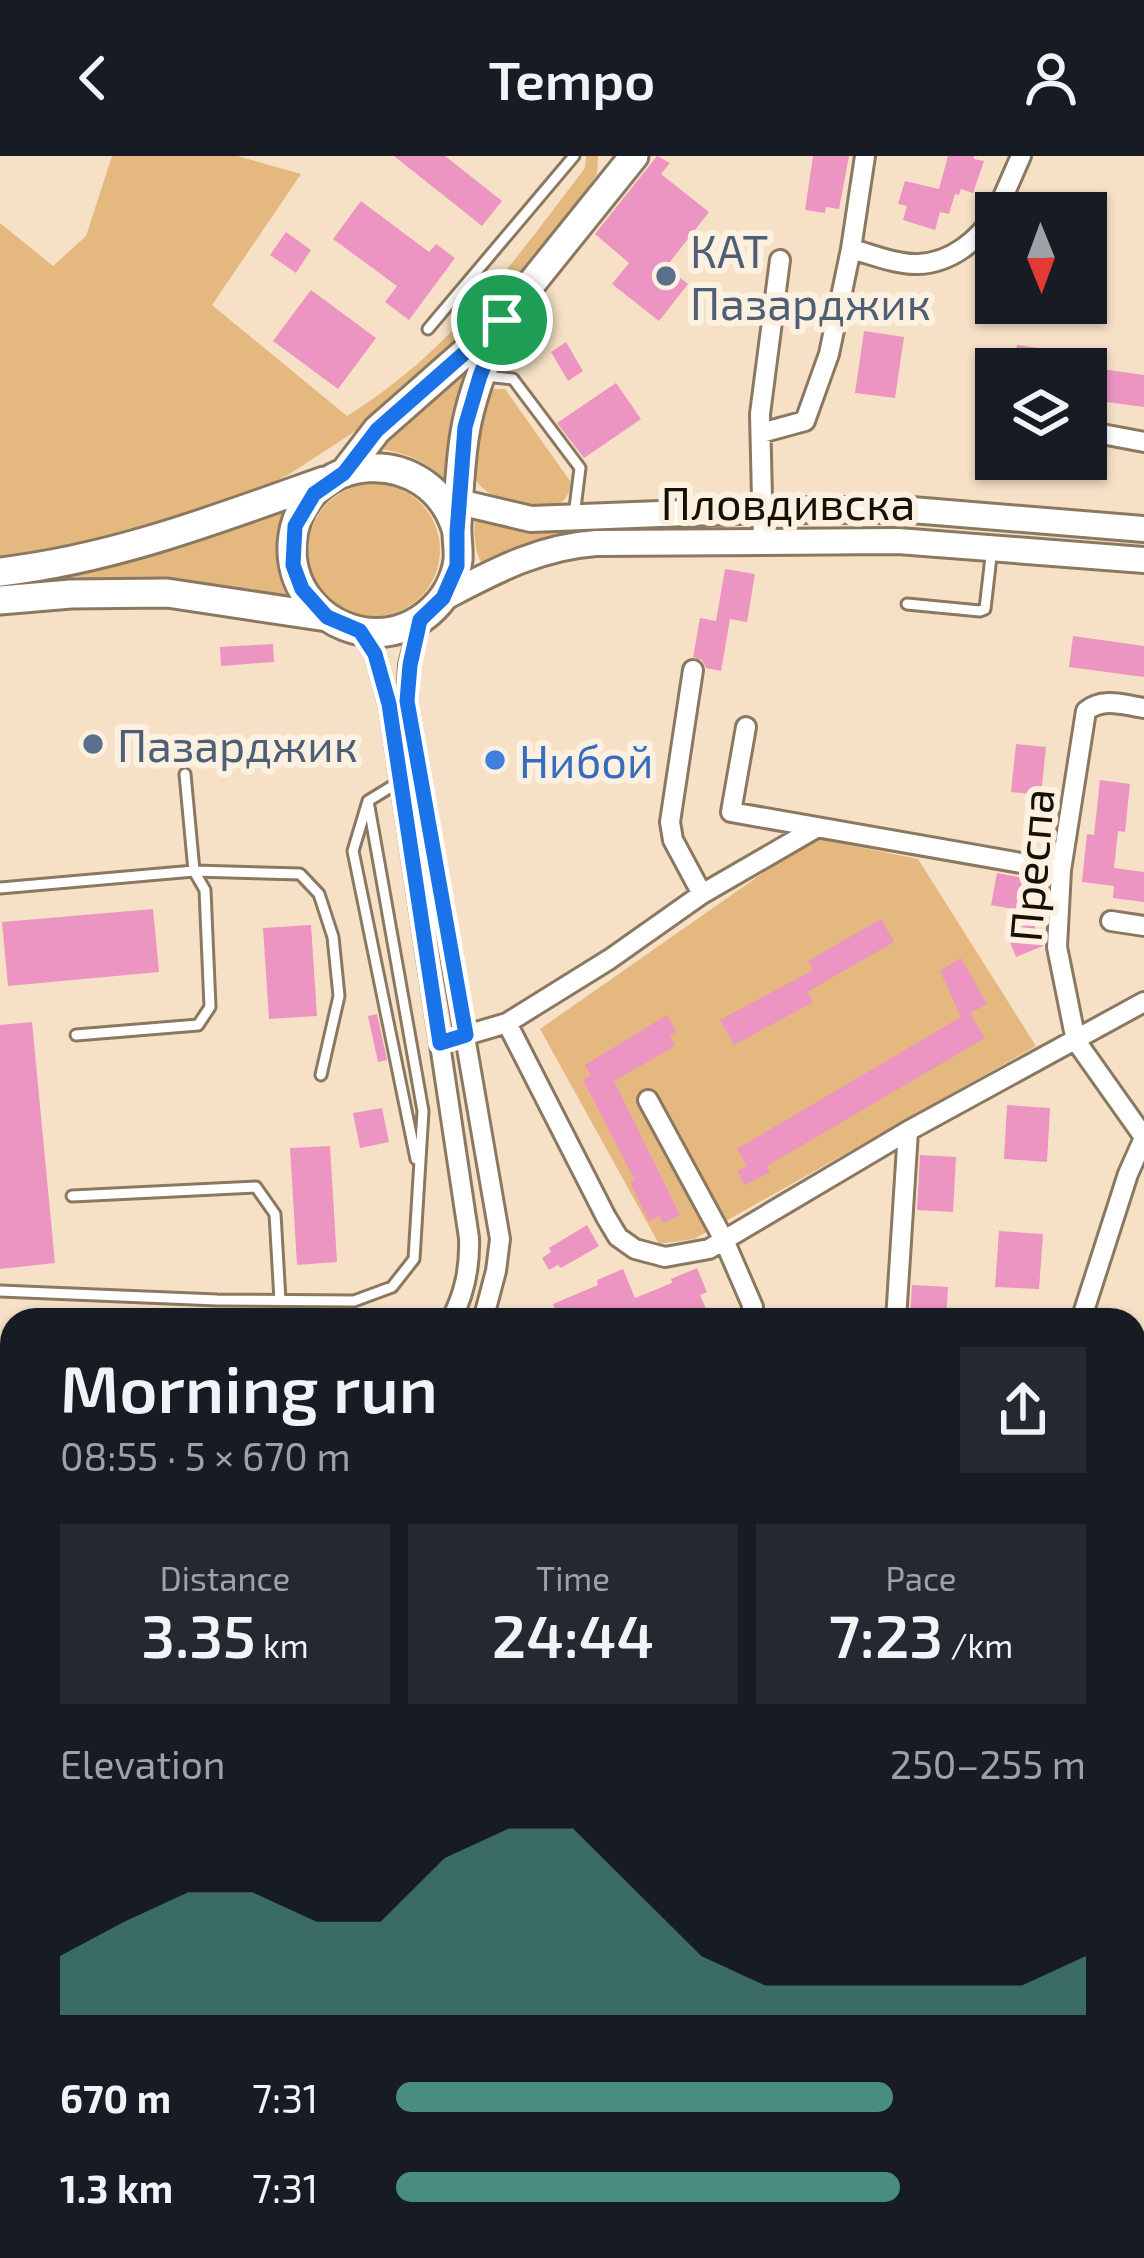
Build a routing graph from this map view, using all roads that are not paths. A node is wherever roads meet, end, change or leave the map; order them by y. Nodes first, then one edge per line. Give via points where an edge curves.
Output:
1 (574, 156) edge
2 (634, 156) edge
3 (866, 156) edge
4 (1021, 156) edge
5 (1005, 192) edge
6 (975, 239) edge
7 (851, 249) junction
8 (781, 260) dead end
9 (502, 320) junction
10 (428, 329) dead end
11 (480, 376) junction
12 (761, 433) junction
13 (1107, 435) edge
14 (1144, 442) edge
15 (339, 476) junction
16 (450, 500) junction
17 (763, 510) junction
18 (574, 518) junction
19 (1144, 529) edge
20 (763, 540) junction
21 (992, 548) junction
22 (1144, 560) edge
23 (0, 572) edge
24 (443, 598) junction
25 (0, 600) edge
26 (907, 604) dead end
27 (327, 617) junction
28 (420, 620) junction
29 (360, 631) junction
30 (693, 670) dead end
31 (1144, 708) edge
32 (746, 727) dead end
33 (420, 770) junction
34 (184, 774) dead end
35 (399, 782) junction
36 (368, 801) junction
37 (816, 828) junction
38 (1061, 870) junction
39 (194, 871) junction
40 (0, 888) edge
41 (702, 894) junction
42 (1112, 920) dead end
43 (1144, 926) edge
44 (1144, 1002) edge
45 (507, 1023) junction
46 (76, 1035) dead end
47 (466, 1035) junction
48 (1076, 1041) junction
49 (440, 1043) junction
50 (321, 1075) dead end
51 (649, 1100) dead end
52 (908, 1130) junction
53 (1144, 1137) edge
54 (419, 1176) junction
55 (1136, 1176) edge
56 (72, 1196) dead end
57 (724, 1240) junction
58 (0, 1291) edge
59 (280, 1300) junction
60 (457, 1308) edge
61 (486, 1308) edge
62 (753, 1308) edge
63 (897, 1308) edge
64 (1086, 1308) edge

1 - 10 lane
2 - 9 main road
3 - 7 street
4 - 5 street
6 - 7 street via 916,265
7 - 12 street via 805,421
8 - 12 street
9 - 11 main road
9 - 15 main road via 377,430
11 - 16 main road
11 - 18 lane via 513,379 580,468
12 - 17 street
13 - 14 street
15 - 16 main road via 364,467 396,470
15 - 23 main road via 142,544
15 - 27 main road via 306,503 293,539 297,577
16 - 18 street, Пловдивска via 531,518
16 - 24 main road via 457,566
17 - 18 street, Пловдивска
17 - 19 street, Пловдивска via 911,510
17 - 20 street
20 - 21 street, Пловдивска
20 - 24 street, Пловдивска via 556,548
21 - 22 street, Пловдивска
21 - 26 lane via 985,609
24 - 28 main road
25 - 27 main road via 167,593
27 - 29 main road
28 - 29 main road
28 - 33 street via 407,701
29 - 35 street via 381,668
30 - 41 street via 670,822
31 - 38 street, Преспа via 1104,702 1086,711
32 - 37 street via 731,812
33 - 35 lane
33 - 47 street
34 - 39 lane
35 - 36 lane
35 - 49 street
36 - 54 lane via 423,1111
36 - 54 lane via 353,851
37 - 38 street
37 - 41 street
38 - 48 street, Преспа via 1057,947
39 - 40 lane
39 - 46 lane via 205,890 210,1007 198,1025
39 - 50 lane via 300,874 319,895 339,996
41 - 45 street
42 - 43 street
44 - 48 street
45 - 47 street
45 - 57 street via 618,1237 665,1257
47 - 49 street
47 - 61 street via 500,1239
48 - 52 street
48 - 53 street, Преспа
49 - 60 street via 470,1250
51 - 57 street
52 - 57 street
52 - 63 street
53 - 55 street
54 - 59 lane via 414,1259 392,1287 354,1301
55 - 64 street
56 - 59 lane via 256,1187 274,1214
57 - 62 street
58 - 59 lane

